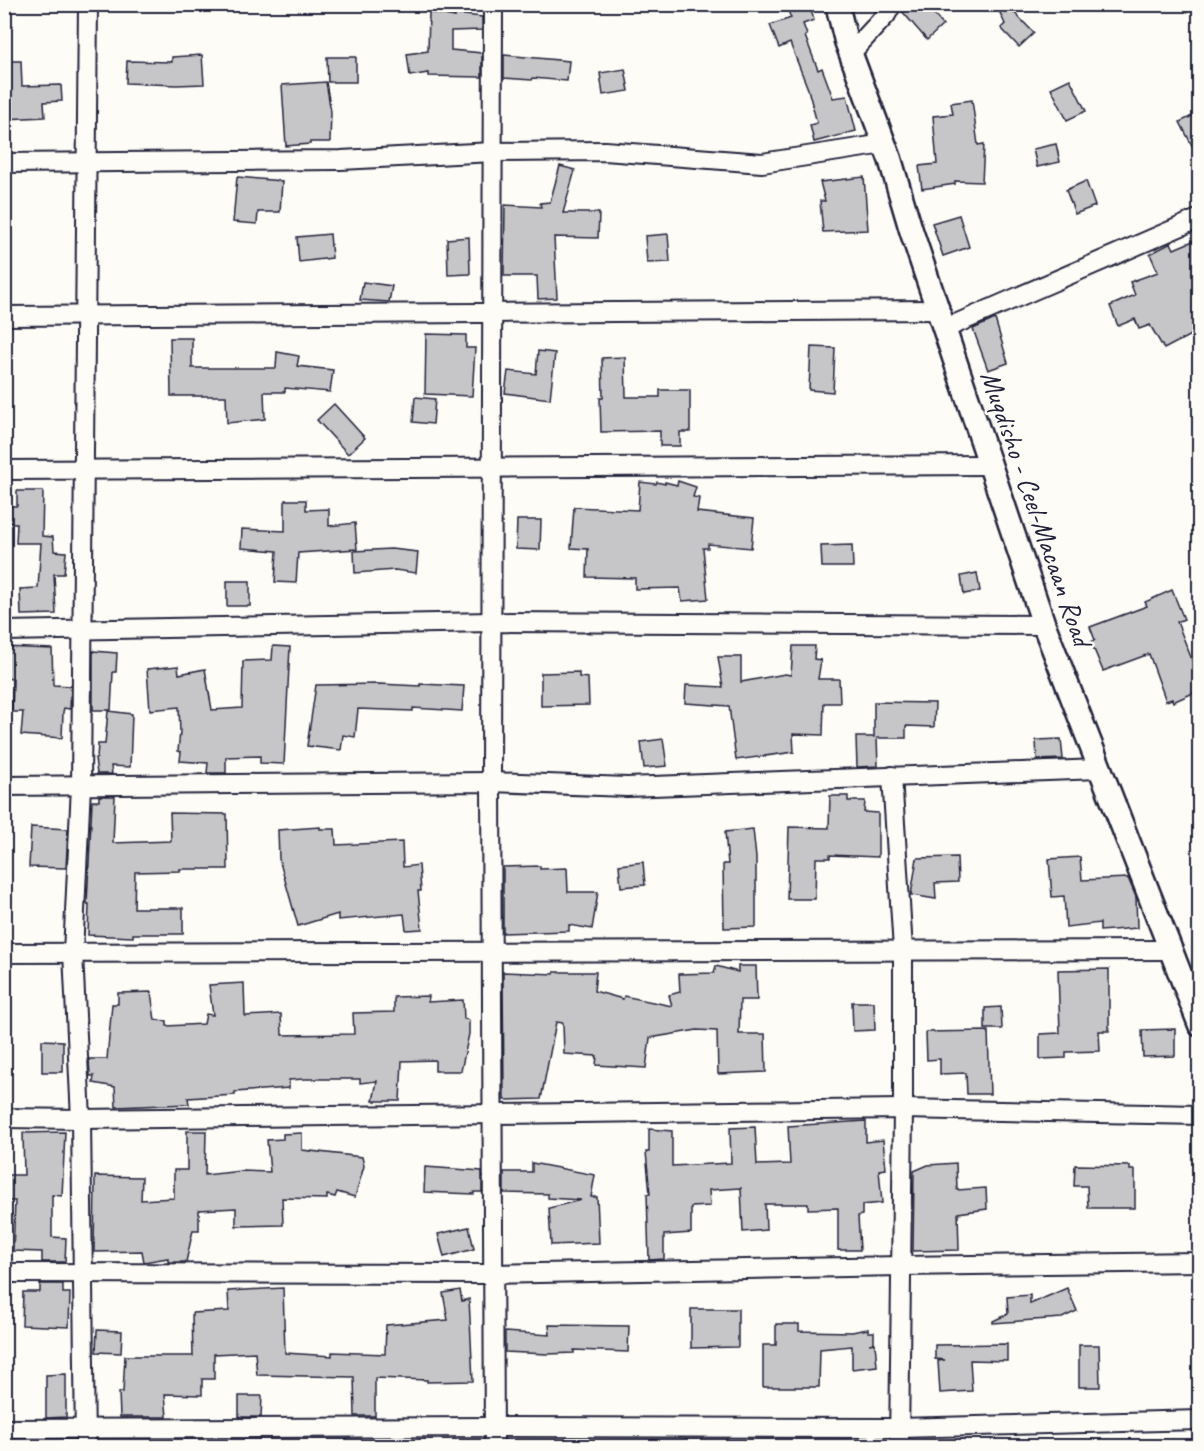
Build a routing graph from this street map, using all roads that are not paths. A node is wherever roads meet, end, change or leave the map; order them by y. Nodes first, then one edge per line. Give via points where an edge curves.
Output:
1 (88, 4) edge
2 (493, 4) edge
3 (837, 4) edge
4 (892, 4) edge
5 (851, 53) junction
6 (884, 144) junction
7 (493, 152) junction
8 (4, 163) edge
9 (87, 163) junction
10 (1200, 218) edge
11 (492, 313) junction
12 (4, 316) edge
13 (86, 316) junction
14 (941, 319) junction
15 (990, 465) junction
16 (492, 468) junction
17 (4, 470) edge
18 (84, 470) junction
19 (492, 622) junction
20 (1044, 625) junction
21 (83, 630) junction
22 (4, 631) edge
23 (1100, 769) junction
24 (892, 776) junction
25 (491, 782) junction
26 (4, 786) edge
27 (81, 786) junction
28 (903, 950) junction
29 (1170, 950) junction
30 (492, 951) junction
31 (4, 953) edge
32 (73, 953) junction
33 (1200, 1025) edge
34 (903, 1109) junction
35 (492, 1114) junction
36 (1200, 1115) edge
37 (4, 1118) edge
38 (81, 1119) junction
39 (1200, 1262) edge
40 (901, 1266) junction
41 (4, 1273) edge
42 (83, 1274) junction
43 (493, 1274) junction
44 (1200, 1420) edge
45 (494, 1427) junction
46 (4, 1429) edge
47 (85, 1437) edge
48 (899, 1437) edge
49 (494, 1446) edge

1 - 9 street
2 - 7 street
3 - 5 street, Muqdisho - Ceel-Macaan Road
4 - 5 street
5 - 6 street, Muqdisho - Ceel-Macaan Road
6 - 7 street via 762,163 605,151
6 - 14 street, Muqdisho - Ceel-Macaan Road
7 - 9 street via 341,160
7 - 11 street
8 - 9 street
9 - 13 street
10 - 14 street
11 - 13 street
11 - 14 street
11 - 16 street
12 - 13 street
13 - 18 street
14 - 15 street, Muqdisho - Ceel-Macaan Road
15 - 16 street
15 - 20 street, Muqdisho - Ceel-Macaan Road
16 - 18 street
16 - 19 street
17 - 18 street
18 - 21 street
19 - 20 street
19 - 21 street
19 - 25 street
20 - 23 street, Muqdisho - Ceel-Macaan Road
21 - 22 street
21 - 27 street
23 - 24 street
23 - 29 street, Muqdisho - Ceel-Macaan Road
24 - 25 street via 627,787
24 - 28 street
25 - 27 street
25 - 30 street
26 - 27 street
27 - 32 street
28 - 29 street
28 - 30 street
28 - 34 street
29 - 33 street, Muqdisho - Ceel-Macaan Road
30 - 32 street
30 - 35 street
31 - 32 street
32 - 38 street
34 - 35 street
34 - 36 street
34 - 40 street
35 - 38 street
35 - 43 street
37 - 38 street
38 - 42 street
39 - 40 street
40 - 43 street
40 - 48 street
41 - 42 street
42 - 43 street
42 - 47 street
43 - 45 street
44 - 48 street
45 - 47 street
45 - 48 street
45 - 49 street
46 - 47 street

